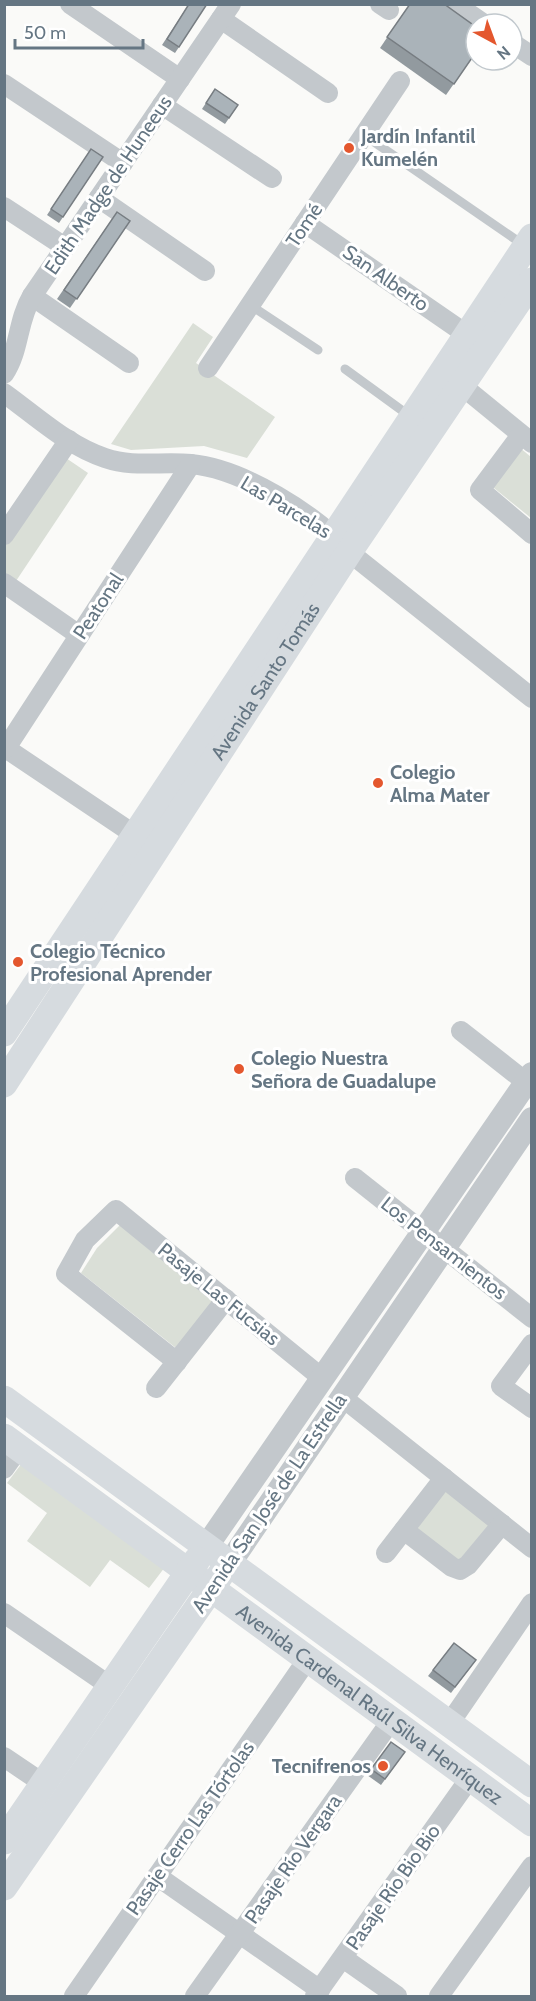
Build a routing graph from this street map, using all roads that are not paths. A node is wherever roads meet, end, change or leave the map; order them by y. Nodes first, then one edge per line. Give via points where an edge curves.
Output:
1 (70, 4) edge
2 (226, 12) edge
3 (180, 79) junction
4 (400, 81) dead end
5 (4, 84) edge
6 (328, 93) dead end
7 (162, 105) junction
8 (364, 135) junction
9 (123, 163) junction
10 (272, 178) dead end
11 (99, 198) junction
12 (4, 207) edge
13 (305, 223) junction
14 (528, 241) edge
15 (65, 247) junction
16 (205, 271) dead end
17 (531, 281) edge
18 (32, 296) junction
19 (250, 306) junction
20 (466, 334) junction
21 (318, 350) dead end
22 (129, 363) dead end
23 (208, 368) dead end
24 (345, 369) dead end
25 (4, 374) edge
26 (461, 385) junction
27 (4, 393) edge
28 (411, 417) junction
29 (526, 439) edge
30 (69, 440) junction
31 (191, 464) junction
32 (531, 534) edge
33 (4, 535) edge
34 (341, 543) junction
35 (4, 583) edge
36 (79, 635) junction
37 (531, 698) edge
38 (5, 748) edge
39 (135, 835) junction
40 (461, 1031) dead end
41 (4, 1033) edge
42 (529, 1078) edge
43 (4, 1084) edge
44 (531, 1119) edge
45 (355, 1178) dead end
46 (424, 1232) junction
47 (444, 1247) junction
48 (226, 1299) junction
49 (531, 1317) edge
50 (531, 1344) edge
51 (177, 1362) junction
52 (322, 1378) junction
53 (156, 1388) dead end
54 (342, 1396) junction
55 (4, 1399) edge
56 (531, 1408) edge
57 (9, 1452) edge
58 (444, 1478) junction
59 (502, 1524) junction
60 (404, 1530) junction
61 (206, 1547) junction
62 (531, 1548) edge
63 (386, 1553) dead end
64 (229, 1564) junction
65 (188, 1573) junction
66 (210, 1589) junction
67 (531, 1603) edge
68 (4, 1613) edge
69 (307, 1660) junction
70 (110, 1686) junction
71 (391, 1721) junction
72 (449, 1724) junction
73 (4, 1757) edge
74 (470, 1778) junction
75 (44, 1784) junction
76 (531, 1784) edge
77 (531, 1822) edge
78 (4, 1841) edge
79 (531, 1866) edge
80 (157, 1876) junction
81 (4, 1887) edge
82 (240, 1934) junction
83 (343, 1958) junction
84 (317, 1993) edge
85 (74, 1996) edge
86 (195, 1996) edge
87 (397, 1996) edge
88 (439, 1996) edge

1 - 3 street
2 - 3 street, Edith Madge de Huneeus
2 - 6 street
3 - 7 street, Edith Madge de Huneeus
4 - 8 street, Tomé
5 - 9 street
7 - 9 street, Edith Madge de Huneeus
7 - 10 street
8 - 13 street, Tomé
8 - 14 lane
9 - 11 street, Edith Madge de Huneeus
11 - 15 street, Edith Madge de Huneeus
11 - 16 street
12 - 15 street
13 - 19 street, Tomé
13 - 20 street, San Alberto
14 - 20 main road, Avenida Santo Tomás
15 - 18 street, Edith Madge de Huneeus
17 - 26 main road, Avenida Santo Tomás
18 - 22 street
18 - 25 street, Edith Madge de Huneeus
19 - 21 lane
19 - 23 street, Tomé
20 - 28 main road, Avenida Santo Tomás
24 - 28 lane
26 - 29 street
26 - 34 main road, Avenida Santo Tomás
27 - 30 street, Las Parcelas
28 - 34 main road, Avenida Santo Tomás
29 - 32 street via 480,490
30 - 31 street, Las Parcelas via 116,462
30 - 33 street
31 - 34 street, Las Parcelas via 223,471 253,484
31 - 36 street, Peatonal
34 - 37 street, Las Parcelas
34 - 39 main road, Avenida Santo Tomás
34 - 43 main road, Avenida Santo Tomás
35 - 36 street
36 - 38 street, Peatonal
38 - 39 street
39 - 41 main road, Avenida Santo Tomás
40 - 42 street
42 - 46 street, Avenida San José de La Estrella
44 - 47 street, Avenida San José de La Estrella
45 - 46 street, Los Pensamientos
46 - 47 street, Los Pensamientos
46 - 52 street, Avenida San José de La Estrella
47 - 49 street, Los Pensamientos
47 - 54 street, Avenida San José de La Estrella
48 - 51 street
48 - 51 street, Pasaje Las Fucsias via 116,1210 85,1240 66,1274
48 - 52 street, Pasaje Las Fucsias
50 - 56 street via 501,1386
51 - 53 street
52 - 61 street, Avenida San José de La Estrella
54 - 58 street
54 - 64 street, Avenida San José de La Estrella
55 - 61 main road, Avenida Cardenal Raúl Silva Henríquez
57 - 65 main road, Avenida Cardenal Raúl Silva Henríquez
58 - 59 street
58 - 60 street
59 - 60 street via 460,1570
59 - 62 street
60 - 63 street
61 - 64 main road, Avenida Cardenal Raúl Silva Henríquez
61 - 65 main road, Avenida San José de La Estrella
64 - 66 main road, Avenida San José de La Estrella
64 - 72 main road, Avenida Cardenal Raúl Silva Henríquez
65 - 66 main road, Avenida Cardenal Raúl Silva Henríquez
65 - 70 main road, Avenida San José de La Estrella
66 - 69 main road, Avenida Cardenal Raúl Silva Henríquez
66 - 81 main road, Avenida San José de La Estrella
67 - 72 street
68 - 70 street
69 - 71 main road, Avenida Cardenal Raúl Silva Henríquez
69 - 80 street, Pasaje Cerro Las Tórtolas
70 - 75 main road, Avenida San José de La Estrella
71 - 74 main road, Avenida Cardenal Raúl Silva Henríquez
71 - 82 street, Pasaje Río Vergara
72 - 76 main road, Avenida Cardenal Raúl Silva Henríquez
73 - 75 street
74 - 77 main road, Avenida Cardenal Raúl Silva Henríquez
74 - 83 street, Pasaje Río Bio Bio
75 - 78 main road, Avenida San José de La Estrella
79 - 88 street
80 - 82 street
80 - 85 street, Pasaje Cerro Las Tórtolas
82 - 84 street
82 - 86 street, Pasaje Río Vergara
83 - 84 street, Pasaje Río Bio Bio
83 - 87 street

